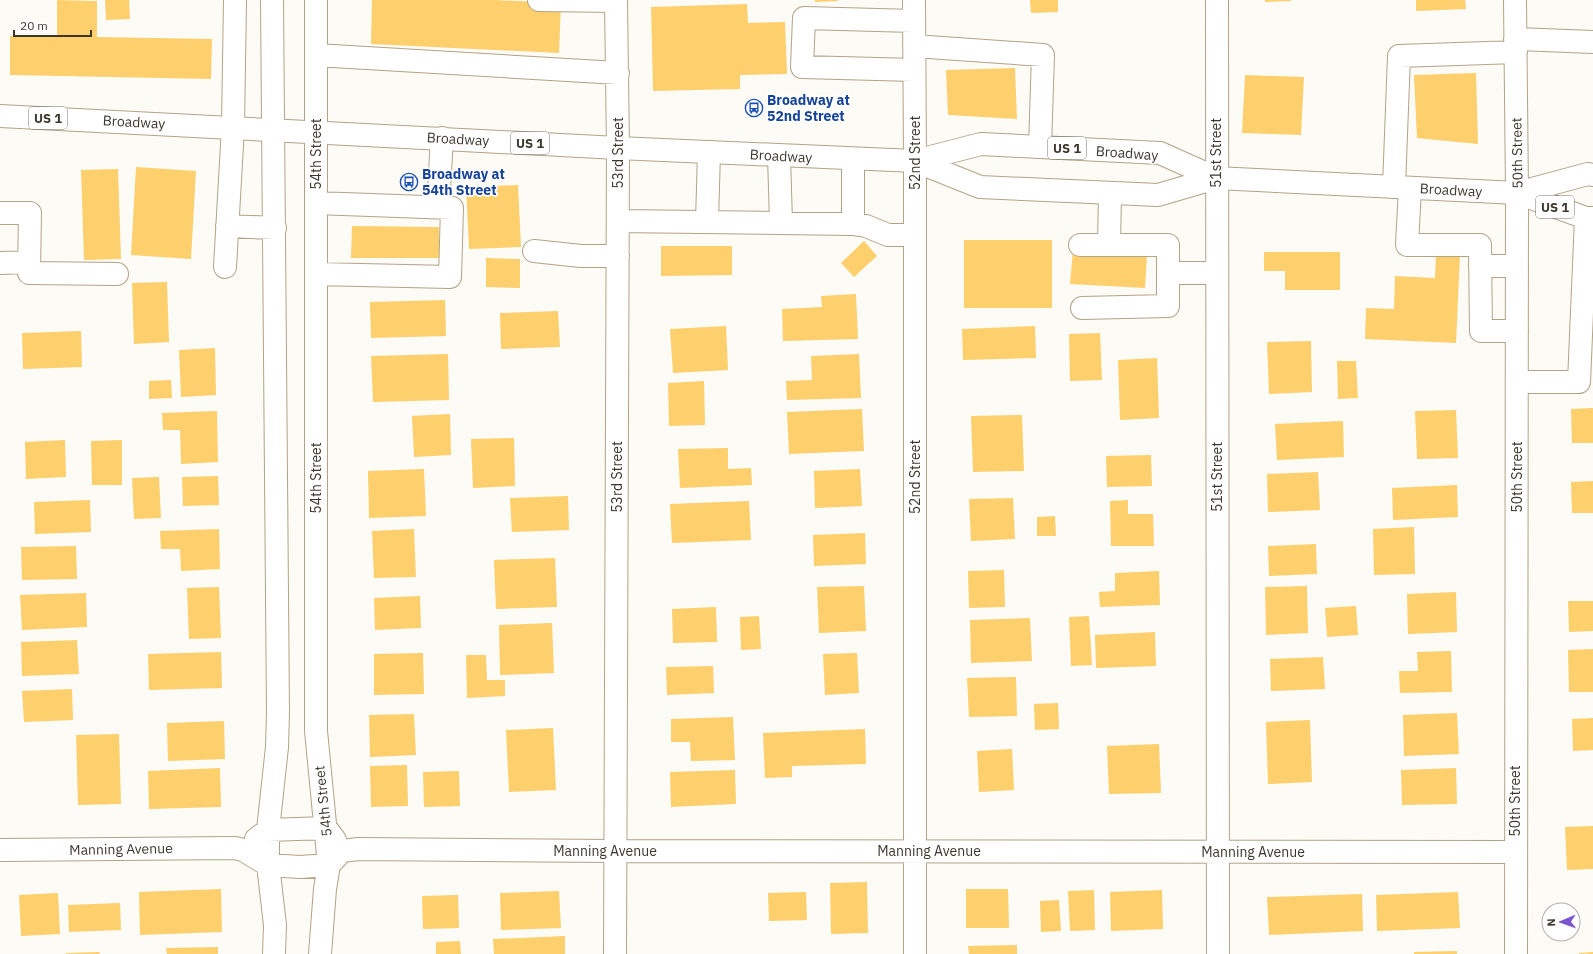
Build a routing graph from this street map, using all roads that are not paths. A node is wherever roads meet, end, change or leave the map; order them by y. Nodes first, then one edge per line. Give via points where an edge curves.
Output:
1 (235, 0) edge
2 (272, 0) edge
3 (316, 0) edge
4 (547, 0) edge
5 (1217, 0) edge
6 (1515, 0) edge
7 (616, 1) edge
8 (914, 10) edge
9 (1593, 42) edge
10 (914, 46) junction
11 (1516, 46) junction
12 (316, 55) junction
13 (914, 70) junction
14 (618, 73) junction
15 (0, 116) edge
16 (233, 127) junction
17 (274, 129) junction
18 (316, 131) junction
19 (442, 138) junction
20 (1040, 147) junction
21 (618, 148) junction
22 (709, 152) junction
23 (779, 156) junction
24 (853, 159) junction
25 (915, 161) junction
26 (1593, 175) edge
27 (1216, 178) junction
28 (1402, 187) junction
29 (1110, 193) junction
30 (1517, 193) junction
31 (316, 203) junction
32 (438, 207) junction
33 (0, 213) edge
34 (1590, 218) edge
35 (618, 221) junction
36 (707, 222) junction
37 (781, 222) junction
38 (853, 224) junction
39 (227, 226) junction
40 (275, 228) junction
41 (915, 235) junction
42 (1080, 245) dead end
43 (1109, 245) junction
44 (534, 251) dead end
45 (618, 256) junction
46 (29, 262) junction
47 (0, 263) edge
48 (1480, 266) junction
49 (1517, 266) junction
50 (225, 267) dead end
51 (1168, 273) junction
52 (1216, 273) junction
53 (117, 274) dead end
54 (316, 274) junction
55 (1082, 308) dead end
56 (1517, 331) junction
57 (1517, 382) junction
58 (326, 828) junction
59 (268, 830) junction
60 (0, 850) edge
61 (243, 850) junction
62 (914, 851) junction
63 (614, 852) junction
64 (1218, 852) junction
65 (1515, 852) junction
66 (336, 858) junction
67 (268, 866) junction
68 (274, 954) edge
69 (320, 954) edge
70 (615, 954) edge
71 (915, 954) edge
72 (1218, 954) edge
73 (1516, 954) edge

1 - 16 street
2 - 17 street
3 - 12 street, 54th Street
4 - 7 street
5 - 27 street, 51st Street
6 - 11 street, 50th Street
7 - 14 street, 53rd Street
8 - 10 street, 52nd Street
8 - 13 street via 804,18 802,66
9 - 11 street
10 - 13 street, 52nd Street
10 - 20 street via 1042,55
11 - 28 street via 1399,56
11 - 30 street, 50th Street
12 - 14 street
12 - 18 street, 54th Street
13 - 25 street, 52nd Street
14 - 21 street, 53rd Street
15 - 16 street, Broadway / US 1
16 - 17 street, Broadway / US 1
16 - 39 street
17 - 18 street, Broadway / US 1
17 - 40 street
18 - 19 street, Broadway / US 1
18 - 31 street, 54th Street
19 - 21 street, Broadway / US 1
19 - 32 street
20 - 25 street, Broadway / US 1 via 981,144
20 - 27 street, Broadway / US 1 via 1160,154
21 - 22 street, Broadway / US 1
21 - 35 street, 53rd Street
22 - 23 street, Broadway / US 1
22 - 36 street
23 - 24 street, Broadway / US 1
23 - 37 street
24 - 25 street, Broadway / US 1
24 - 38 street
25 - 29 street, Broadway / US 1 via 980,187
25 - 41 street, 52nd Street
26 - 30 street, Broadway / US 1 via 1588,174
27 - 28 street, Broadway / US 1
27 - 29 street, Broadway / US 1 via 1158,195
27 - 52 street, 51st Street
28 - 30 street, Broadway / US 1
28 - 48 street via 1407,245 1480,245
29 - 43 street
30 - 34 street, Broadway / US 1
30 - 49 street, 50th Street
31 - 32 street
31 - 54 street, 54th Street
32 - 54 street via 452,208 450,277
33 - 46 street via 30,213
34 - 57 street via 1579,382
35 - 36 street
35 - 45 street, 53rd Street
36 - 37 street
37 - 38 street
38 - 41 street via 866,226 888,236
39 - 40 street
39 - 50 street
40 - 59 street via 278,713
41 - 62 street, 52nd Street
42 - 43 street
43 - 51 street via 1168,245
44 - 45 street via 581,256
45 - 63 street, 53rd Street
46 - 47 street
46 - 53 street via 29,273
48 - 49 street
48 - 56 street via 1481,331
49 - 56 street, 50th Street
51 - 52 street
51 - 55 street via 1168,306
52 - 64 street, 51st Street
54 - 58 street, 54th Street via 316,731
56 - 57 street, 50th Street
57 - 65 street, 50th Street
58 - 59 street
58 - 66 street
59 - 61 street
59 - 67 street
60 - 61 street, Manning Avenue
61 - 67 street, Manning Avenue
62 - 63 street, Manning Avenue
62 - 64 street, Manning Avenue
62 - 71 street, 52nd Street
63 - 66 street, Manning Avenue via 358,849
63 - 70 street, 53rd Street
64 - 65 street, Manning Avenue
64 - 72 street, 51st Street
65 - 73 street, 50th Street
66 - 67 street, Manning Avenue via 300,868
66 - 69 street via 325,889
67 - 68 street via 275,925

